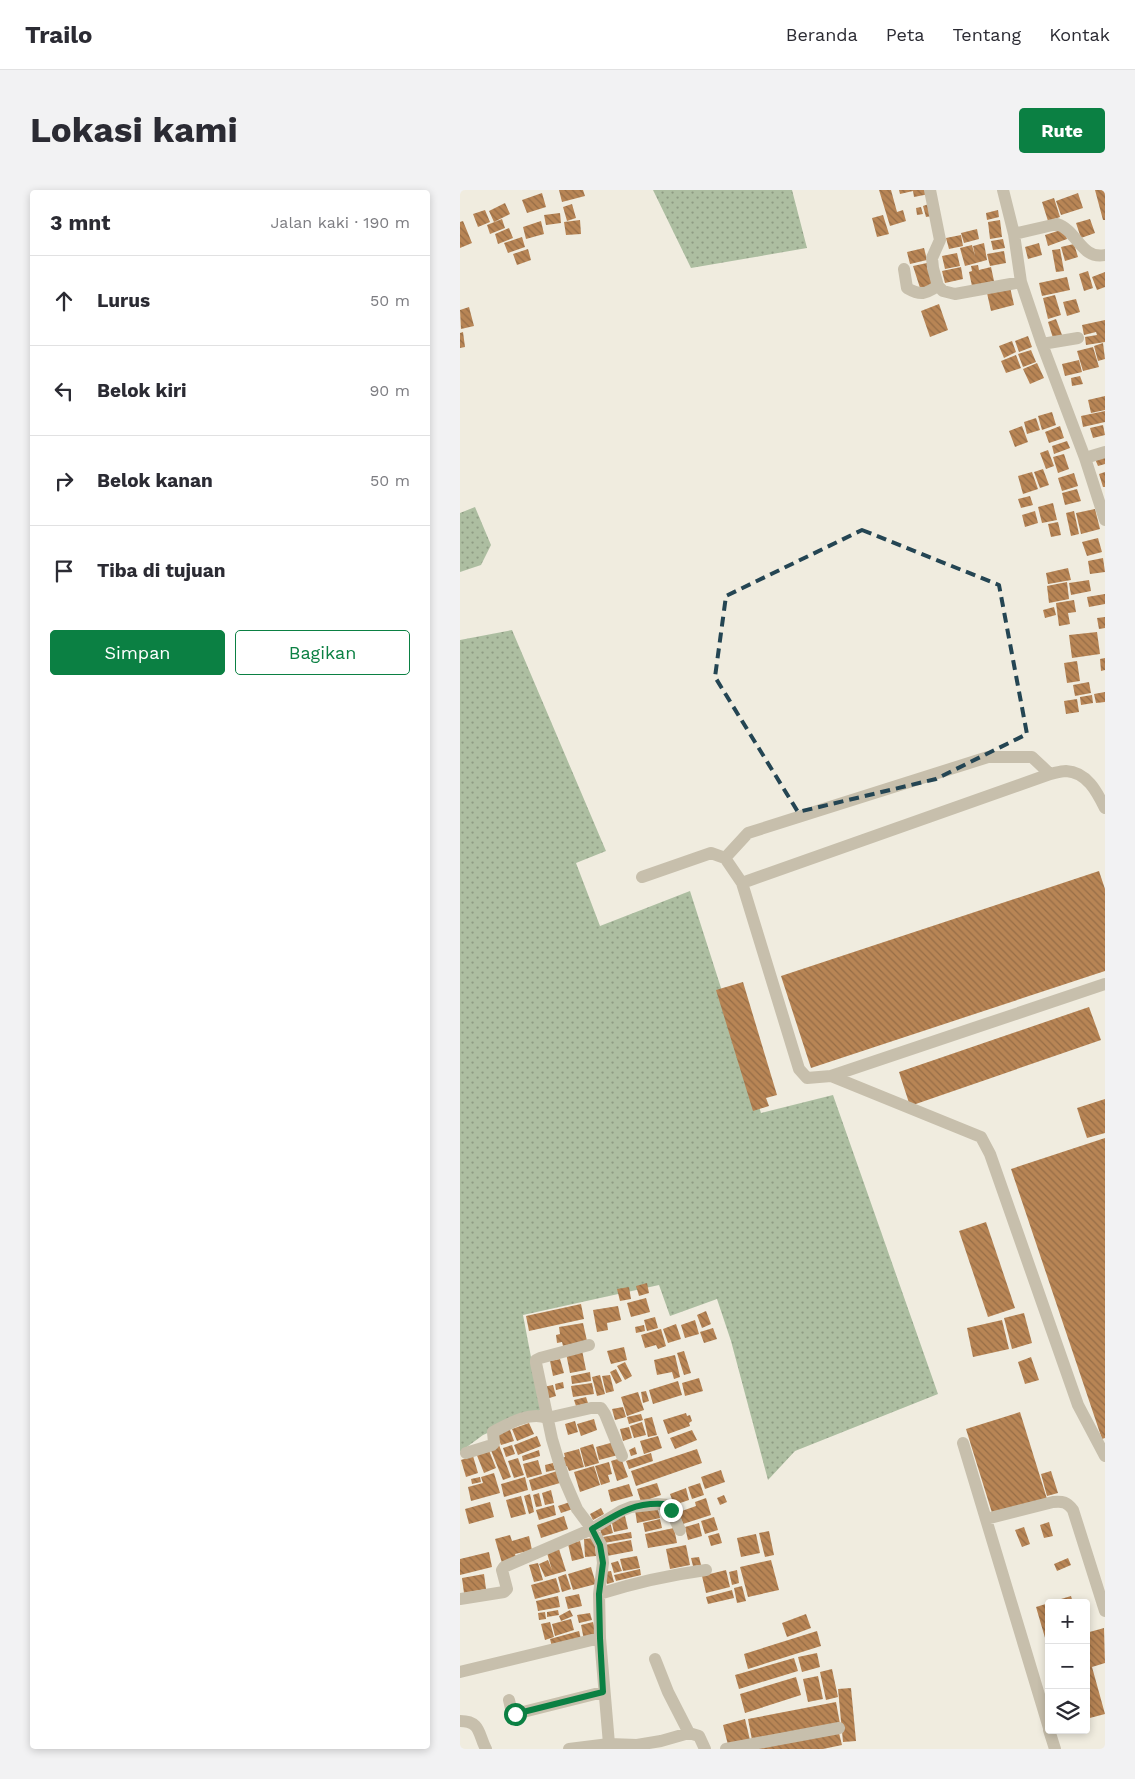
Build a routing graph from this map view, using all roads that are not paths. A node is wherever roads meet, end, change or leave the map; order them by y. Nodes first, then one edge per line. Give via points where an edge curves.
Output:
1 (930, 190) edge
2 (1003, 190) edge
3 (1014, 234) junction
4 (1105, 255) edge
5 (904, 269) dead end
6 (1021, 282) junction
7 (938, 286) junction
8 (1078, 338) dead end
9 (1042, 344) junction
10 (1105, 452) edge
11 (1085, 458) junction
12 (1105, 520) edge
13 (1050, 774) junction
14 (1105, 808) edge
15 (725, 858) junction
16 (642, 877) dead end
17 (742, 883) junction
18 (1105, 984) edge
19 (831, 1076) junction
20 (589, 1345) dead end
21 (547, 1418) junction
22 (963, 1443) dead end
23 (466, 1453) dead end
24 (622, 1456) dead end
25 (1105, 1456) edge
26 (986, 1520) junction
27 (592, 1529) junction
28 (680, 1530) dead end
29 (706, 1570) dead end
30 (599, 1594) junction
31 (460, 1600) edge
32 (1105, 1611) edge
33 (600, 1638) junction
34 (655, 1659) dead end
35 (460, 1672) edge
36 (603, 1692) junction
37 (509, 1700) dead end
38 (1045, 1716) edge
39 (460, 1721) edge
40 (839, 1728) dead end
41 (689, 1733) junction
42 (1050, 1734) edge
43 (609, 1744) junction
44 (486, 1749) edge
45 (569, 1749) edge
46 (705, 1749) edge
47 (726, 1749) edge
48 (1055, 1749) edge

1 - 7 street via 940,240 932,258
2 - 3 street
3 - 4 street via 1063,225 1086,252
3 - 6 street
5 - 7 street via 908,288 917,294 928,293
6 - 7 street via 955,294
6 - 9 street
8 - 9 street
9 - 11 street
10 - 11 street
11 - 12 street
13 - 14 street via 1067,771 1080,776 1094,787
13 - 15 street via 1032,757 988,757 748,833
13 - 17 street
15 - 16 street via 711,853
15 - 17 street
17 - 19 street via 799,1069 807,1078
18 - 19 street
19 - 25 street via 981,1137 990,1154 1078,1405
20 - 21 street via 536,1360
21 - 23 street via 532,1415 494,1431 492,1445
21 - 24 street via 601,1408
21 - 27 street via 564,1479 577,1509
22 - 26 street
26 - 32 street via 1053,1502 1068,1504 1073,1510
26 - 38 street
27 - 28 street via 631,1507 658,1504 668,1505
27 - 30 street via 600,1545 603,1563
27 - 31 street via 504,1567 506,1591
29 - 30 street via 648,1580
30 - 33 street
33 - 35 street
33 - 36 street
34 - 41 street
36 - 37 street via 515,1714
36 - 43 street
39 - 44 street via 475,1724
40 - 47 street
41 - 43 street via 653,1743
41 - 46 street via 698,1736
42 - 48 street
43 - 45 street

